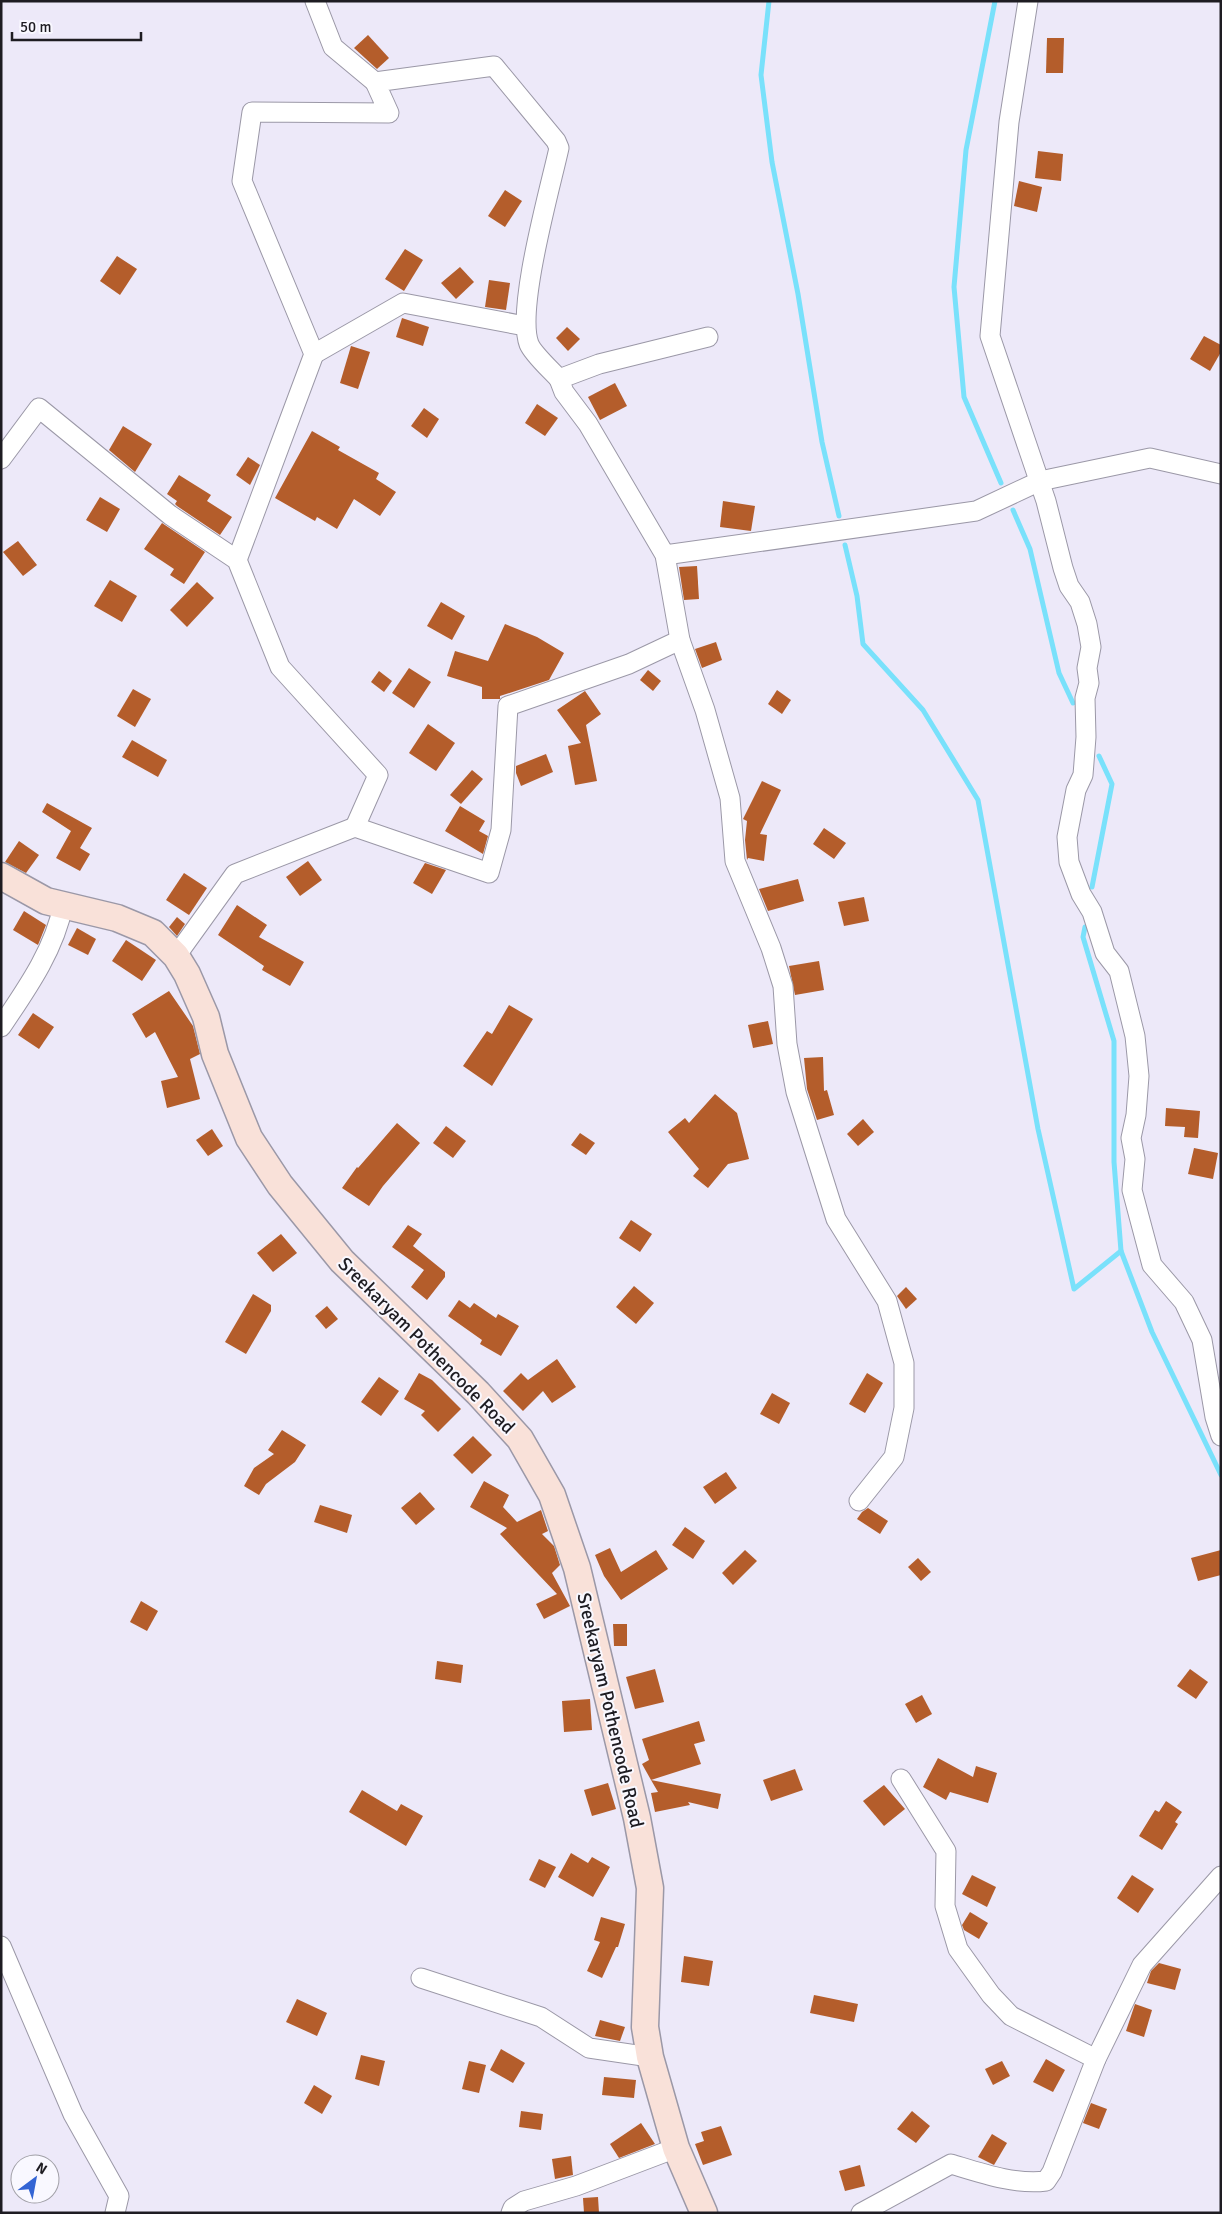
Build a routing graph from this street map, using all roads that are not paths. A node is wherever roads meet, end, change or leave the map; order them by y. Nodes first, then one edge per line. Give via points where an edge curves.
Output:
1 (315, 1) edge
2 (1028, 1) edge
3 (375, 82) junction
4 (525, 326) junction
5 (708, 336) dead end
6 (314, 354) junction
7 (559, 379) junction
8 (1, 459) edge
9 (1221, 474) edge
10 (1040, 481) junction
11 (665, 555) junction
12 (237, 560) junction
13 (680, 640) junction
14 (355, 827) junction
15 (1, 876) edge
16 (63, 905) junction
17 (176, 956) junction
18 (1, 1027) edge
19 (1221, 1436) edge
20 (858, 1502) dead end
21 (901, 1779) dead end
22 (1221, 1876) edge
23 (1, 1946) edge
24 (421, 1978) dead end
25 (650, 2057) junction
26 (1096, 2059) junction
27 (676, 2148) junction
28 (115, 2213) edge
29 (510, 2213) edge
30 (704, 2213) edge
31 (861, 2213) edge

1 - 3 street via 333,46
2 - 10 street via 1009,122 990,336
3 - 4 street via 494,66 556,141 559,148 542,220
3 - 6 street via 389,113 252,112 242,181
4 - 6 street via 403,303
4 - 7 street via 530,346
5 - 7 street via 600,364
6 - 12 street
7 - 11 street
8 - 12 street via 38,408 170,515
9 - 10 street via 1150,458
10 - 11 street via 976,511
10 - 19 street via 1062,568 1080,602 1091,647 1087,668 1089,684 1083,775 1076,790 1067,837 1069,862 1092,912 1105,952 1119,971 1135,1036 1139,1076 1131,1138 1135,1159 1132,1190 1143,1236 1152,1265 1184,1302 1202,1340
11 - 13 street
12 - 14 street via 280,667 378,775
13 - 14 street via 629,664 508,706 501,830 488,873
13 - 20 street via 705,710 730,798 735,861 783,986 787,1044 796,1092 818,1167 836,1219 887,1301 904,1363 904,1408 894,1457
14 - 17 street via 235,874
15 - 16 main road, Sreekaryam Pothencode Road via 46,901
16 - 17 main road, Sreekaryam Pothencode Road via 117,918 153,933
16 - 18 street via 59,927
17 - 25 main road, Sreekaryam Pothencode Road via 206,1017 215,1054 249,1138 280,1185 342,1260 478,1393 520,1439 552,1495 577,1568 637,1818 650,1888 645,2027
21 - 26 street via 946,1851 946,1906 958,1949 990,1994 1011,2016
22 - 26 street via 1142,1964
23 - 28 street via 73,2114 119,2196
24 - 25 street via 542,2018 589,2048
25 - 27 main road, Sreekaryam Pothencode Road
26 - 31 street via 1046,2181 986,2174 951,2164
27 - 29 street via 576,2186 524,2201
27 - 30 main road, Sreekaryam Pothencode Road

